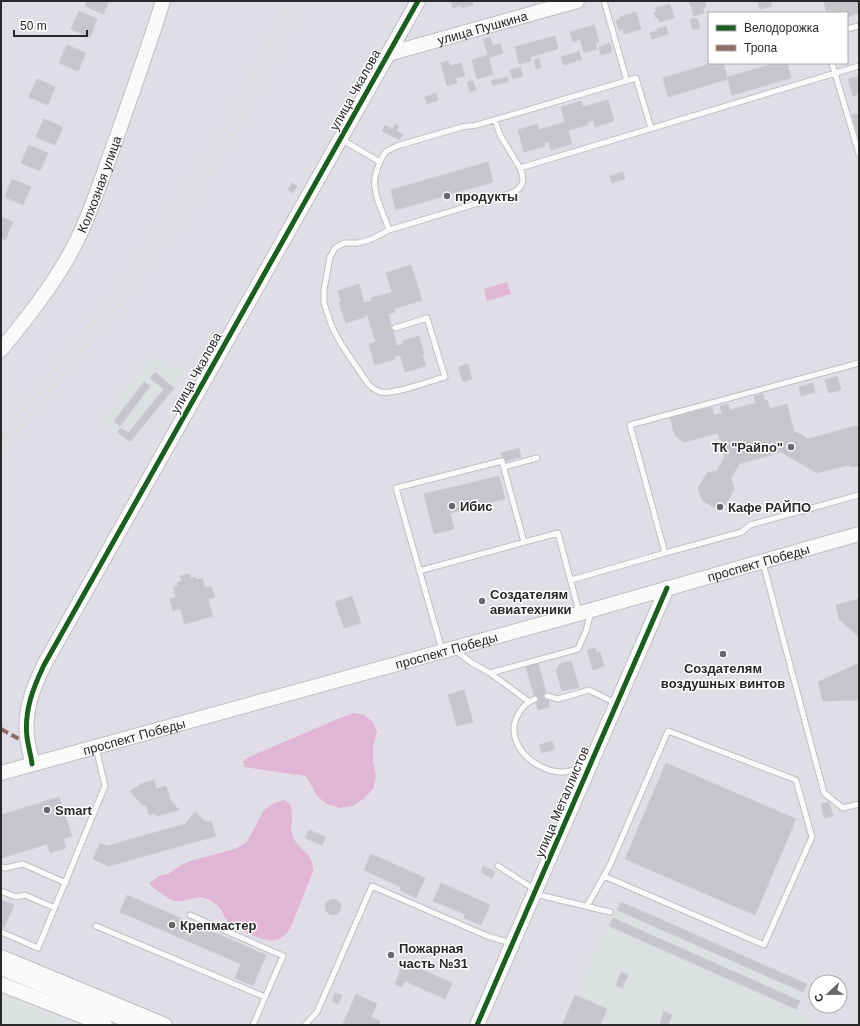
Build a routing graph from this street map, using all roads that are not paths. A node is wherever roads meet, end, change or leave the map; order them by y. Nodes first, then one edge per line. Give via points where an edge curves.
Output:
1 (163, 1) edge
2 (418, 1) edge
3 (577, 1) edge
4 (604, 1) edge
5 (859, 26) edge
6 (848, 29) edge
7 (388, 54) junction
8 (832, 64) edge
9 (859, 66) edge
10 (835, 74) junction
11 (627, 81) junction
12 (495, 120) junction
13 (651, 128) junction
14 (341, 139) junction
15 (859, 154) edge
16 (380, 162) junction
17 (520, 168) junction
18 (389, 230) junction
19 (395, 328) dead end
20 (1, 350) edge
21 (859, 363) edge
22 (537, 458) dead end
23 (504, 467) junction
24 (859, 494) edge
25 (859, 534) edge
26 (524, 542) junction
27 (665, 553) junction
28 (762, 561) junction
29 (419, 571) junction
30 (570, 580) junction
31 (667, 588) junction
32 (585, 611) junction
33 (447, 650) junction
34 (490, 673) junction
35 (547, 696) dead end
36 (535, 699) dead end
37 (528, 701) junction
38 (616, 704) junction
39 (95, 746) junction
40 (32, 764) junction
41 (590, 765) junction
42 (1, 773) edge
43 (859, 804) edge
44 (498, 866) dead end
45 (1, 867) edge
46 (604, 876) junction
47 (66, 883) junction
48 (1, 891) edge
49 (536, 892) junction
50 (587, 906) junction
51 (55, 908) junction
52 (610, 912) dead end
53 (190, 915) dead end
54 (96, 926) dead end
55 (1, 932) edge
56 (514, 944) junction
57 (1, 957) edge
58 (1, 968) edge
59 (1, 984) edge
60 (265, 997) junction
61 (105, 1025) edge
62 (139, 1025) edge
63 (165, 1025) edge
64 (253, 1025) edge
65 (305, 1025) edge
66 (477, 1025) edge

1 - 20 main road, Колхозная улица via 117,136 79,234 40,301
2 - 7 main road, улица Чкалова
3 - 7 main road, улица Пушкина
4 - 11 lane
5 - 6 lane
7 - 14 main road, улица Чкалова
8 - 10 lane
9 - 10 lane
10 - 13 lane
10 - 15 lane
11 - 12 lane
11 - 13 lane via 636,78
12 - 16 lane via 397,146 387,151
12 - 17 lane via 500,135
13 - 17 lane
14 - 16 lane
14 - 40 main road, улица Чкалова via 34,685 28,706 26,737
16 - 18 lane via 374,187
17 - 18 lane via 523,183 517,191
18 - 19 lane via 372,239 344,243 332,252 323,296 332,327 364,379 375,390 395,391 445,377 427,318
21 - 27 lane via 630,425
22 - 23 lane
23 - 26 lane
23 - 29 lane via 502,461 396,488
24 - 27 lane via 750,525 742,532
25 - 28 main road, проспект Победы
26 - 29 lane
26 - 30 lane via 558,533
27 - 30 lane
28 - 31 main road, проспект Победы
28 - 43 lane via 824,793 843,808
29 - 33 lane
30 - 32 lane
31 - 32 main road, проспект Победы
31 - 38 main road, улица Металлистов
32 - 33 main road, проспект Победы
32 - 34 lane via 586,631 578,649
33 - 34 lane
33 - 39 main road, проспект Победы
34 - 37 lane
35 - 38 lane via 558,699 589,690
36 - 37 lane
37 - 41 lane via 516,719 513,734 528,757 554,771 564,772
38 - 41 main road, улица Металлистов
39 - 40 main road, проспект Победы
39 - 47 lane via 105,786
40 - 42 main road, проспект Победы
41 - 49 main road, улица Металлистов
44 - 49 lane
45 - 47 lane via 23,864
46 - 46 lane via 668,731 796,780 812,837 764,945
46 - 50 lane
47 - 51 lane
48 - 51 lane via 16,897 25,895
49 - 50 lane
49 - 56 main road, улица Металлистов
50 - 52 lane
51 - 55 lane via 38,948
53 - 60 lane via 283,956
54 - 60 lane
56 - 65 lane via 487,936 372,886 317,1012
56 - 66 main road, улица Металлистов
57 - 63 main road
58 - 62 main road
59 - 61 main road
60 - 64 lane

